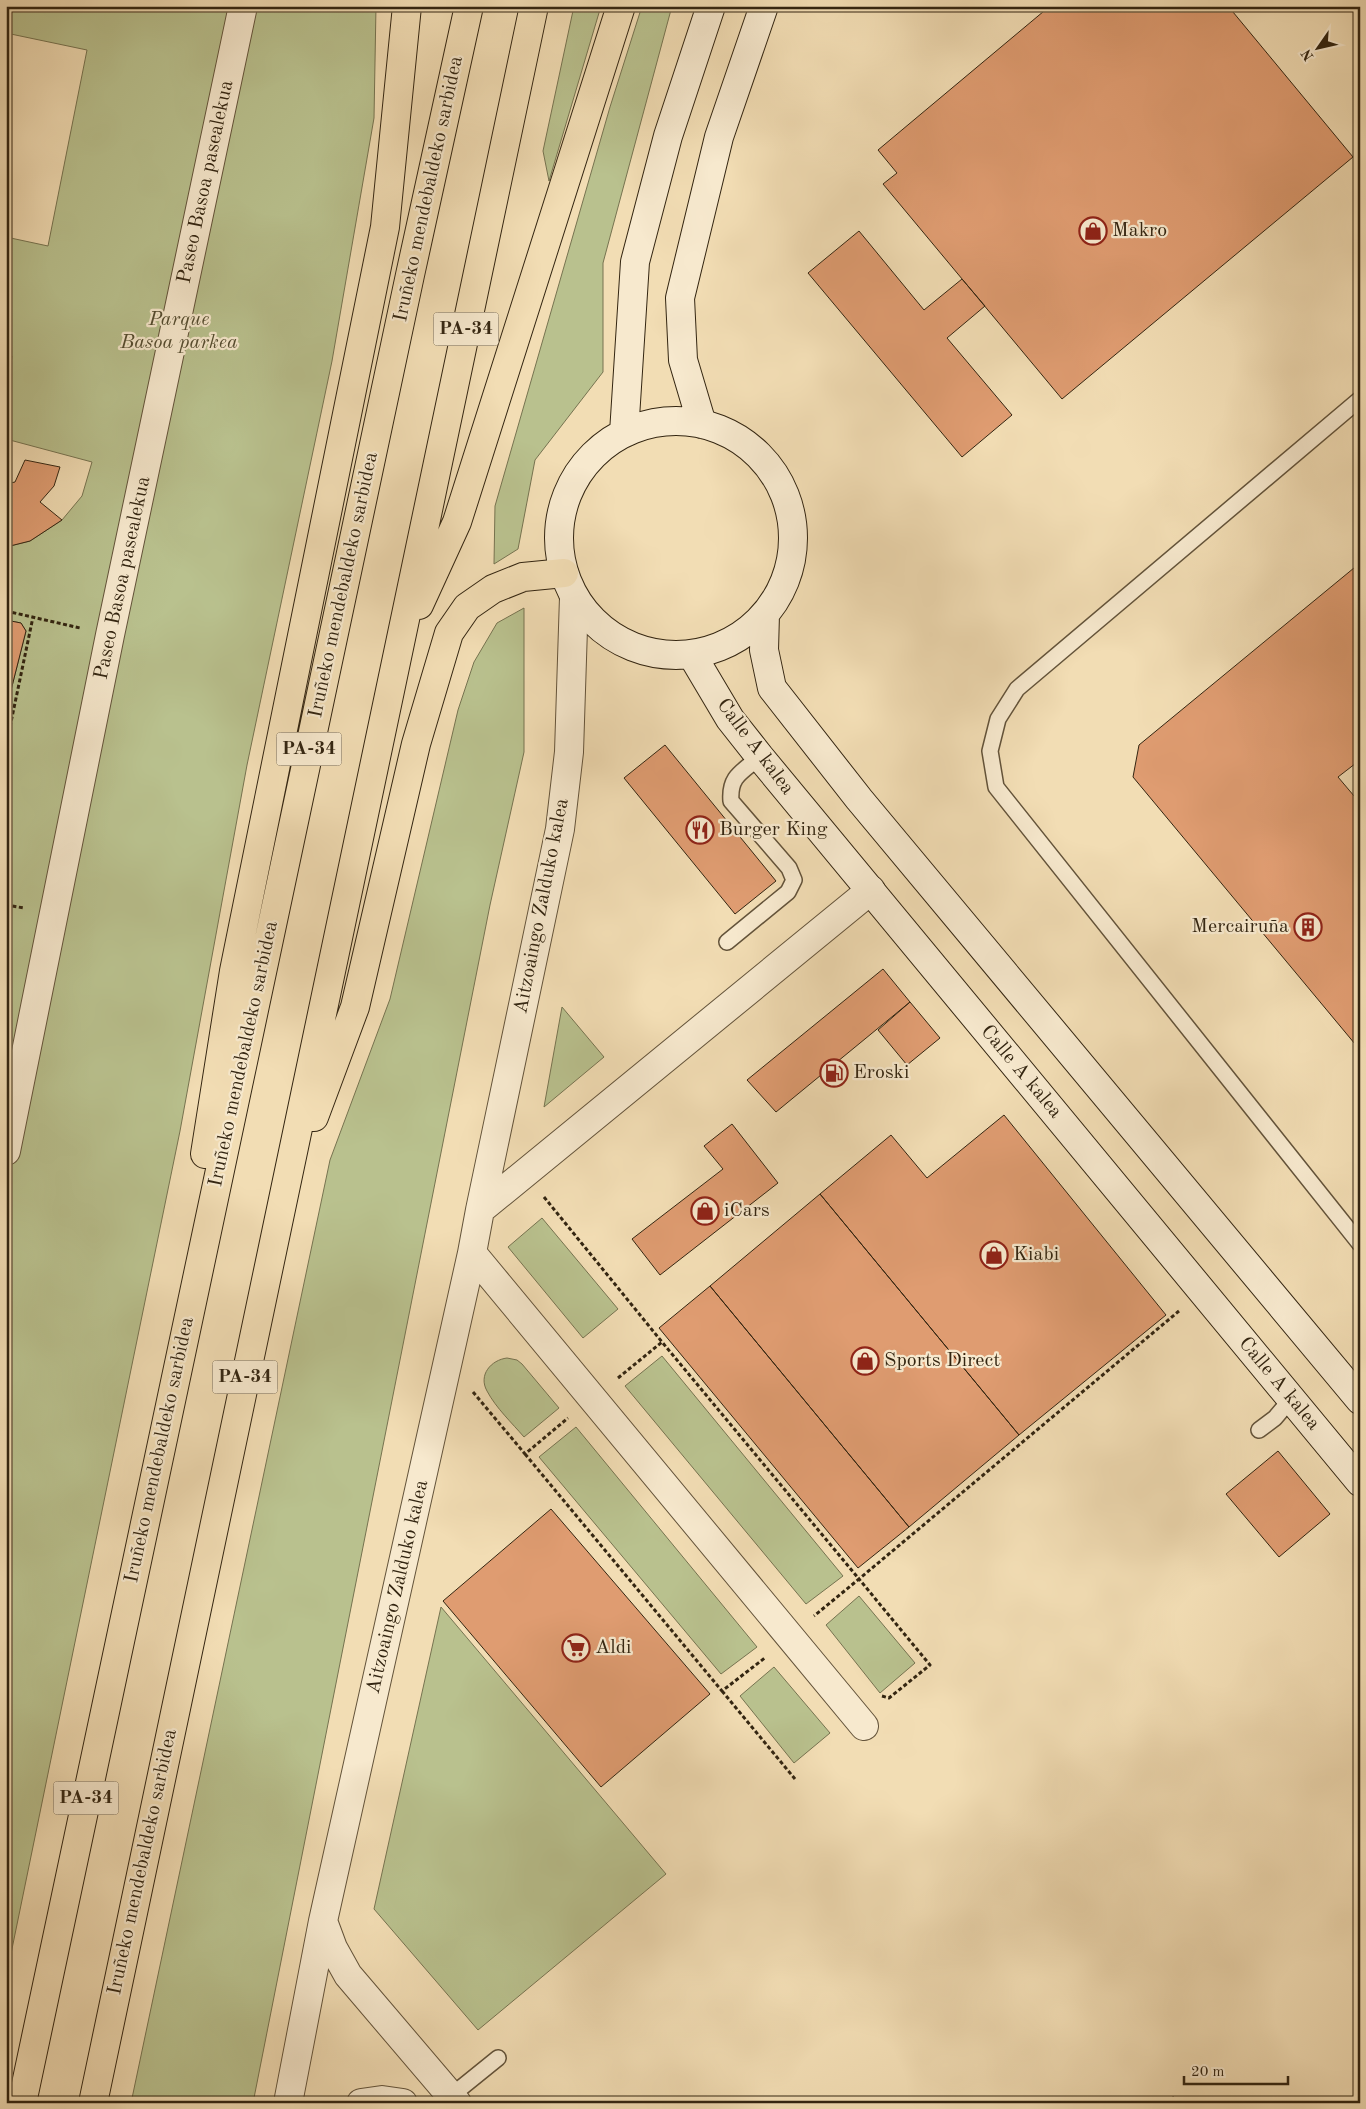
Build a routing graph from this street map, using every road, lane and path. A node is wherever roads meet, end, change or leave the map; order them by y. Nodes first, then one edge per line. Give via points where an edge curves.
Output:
1 (243, 6) edge
2 (407, 6) edge
3 (469, 6) edge
4 (534, 6) edge
5 (621, 6) edge
6 (712, 6) edge
7 (764, 6) edge
8 (1360, 399) edge
9 (702, 424) junction
10 (624, 433) junction
11 (569, 585) junction
12 (6, 611) edge
13 (766, 614) junction
14 (33, 617) junction
15 (110, 635) junction
16 (398, 652) junction
17 (692, 655) junction
18 (6, 746) edge
19 (760, 757) junction
20 (871, 890) junction
21 (727, 942) dead end
22 (6, 1151) edge
23 (544, 1197) dead end
24 (282, 1205) junction
25 (480, 1210) junction
26 (1360, 1244) edge
27 (472, 1253) junction
28 (1181, 1309) dead end
29 (662, 1342) junction
30 (613, 1382) dead end
31 (470, 1388) dead end
32 (1291, 1399) junction
33 (1360, 1400) edge
34 (572, 1415) dead end
35 (1259, 1430) dead end
36 (525, 1454) junction
37 (1360, 1482) edge
38 (150, 1492) junction
39 (859, 1579) junction
40 (811, 1619) dead end
41 (770, 1653) dead end
42 (722, 1691) junction
43 (889, 1698) dead end
44 (864, 1726) dead end
45 (796, 1779) dead end
46 (323, 1921) junction
47 (498, 2058) dead end
48 (1172, 2097) dead end
49 (454, 2099) edge
50 (22, 2103) edge
51 (93, 2103) edge
52 (288, 2103) edge
53 (360, 2103) edge
54 (403, 2103) edge
55 (1177, 2103) edge

1 - 15 street, Paseo Basoa pasealekua
2 - 38 highway via 384,227 234,971
3 - 38 highway, Iruñeko mendebaldeko sarbidea / PA-34
4 - 16 highway, Iruñeko mendebaldeko sarbidea / PA-34
5 - 16 highway via 457,522
6 - 10 street via 668,136 635,262
7 - 9 street via 719,137 680,298 683,360
8 - 26 lane via 1016,690 998,718 990,751 996,787
9 - 10 street via 662,422
9 - 13 street via 739,439 768,466 787,502 793,541 785,580
10 - 11 street via 594,453 572,483 560,517 559,553
11 - 17 street via 596,624 624,644 657,654
11 - 24 highway via 523,578 493,589 467,607 449,633 416,744 355,1007
11 - 25 street, Aitzoaingo Zalduko kalea via 568,752 560,829
12 - 14 path
13 - 17 street via 744,634 720,648
13 - 33 street via 764,650 772,688 859,799
14 - 15 path
14 - 18 path
15 - 22 street, Paseo Basoa pasealekua
16 - 24 highway, Iruñeko mendebaldeko sarbidea / PA-34
17 - 19 street, Calle A kalea via 730,719
19 - 20 street, Calle A kalea
19 - 21 lane via 730,787 731,801 789,868 794,880 788,892
20 - 25 street
20 - 32 street, Calle A kalea
23 - 29 path
24 - 51 highway, Iruñeko mendebaldeko sarbidea / PA-34
25 - 27 street, Aitzoaingo Zalduko kalea
27 - 44 street
27 - 46 street, Aitzoaingo Zalduko kalea
28 - 39 path
29 - 30 path
29 - 39 path
31 - 36 path
32 - 35 lane via 1275,1418
32 - 37 street, Calle A kalea
34 - 36 path
36 - 42 path
38 - 50 highway, Iruñeko mendebaldeko sarbidea / PA-34
39 - 40 path
39 - 43 path via 930,1664
41 - 42 path
42 - 45 path
46 - 49 street via 332,1948 348,1975
46 - 52 street, Aitzoaingo Zalduko kalea
47 - 49 lane
48 - 55 path
53 - 54 street via 382,2100

